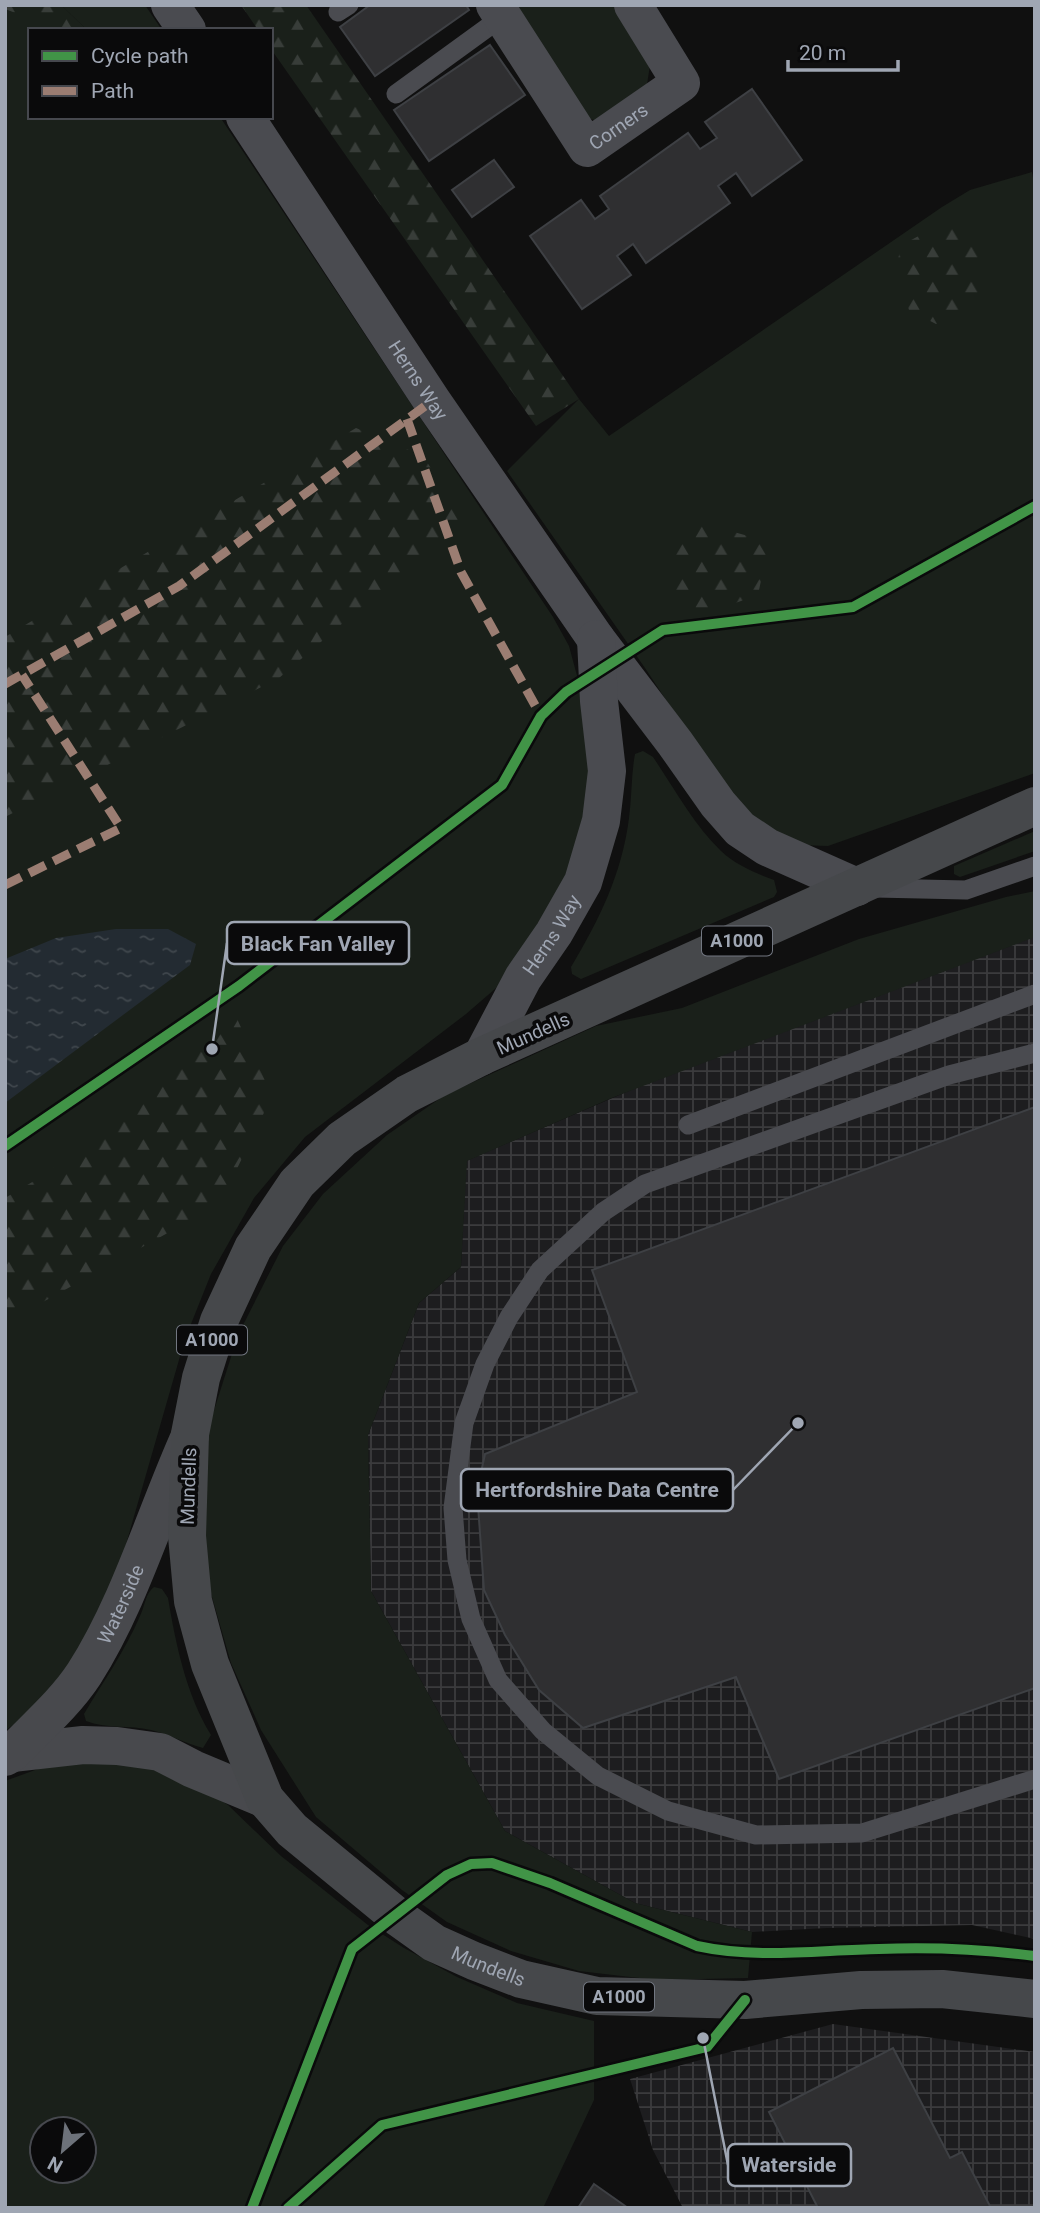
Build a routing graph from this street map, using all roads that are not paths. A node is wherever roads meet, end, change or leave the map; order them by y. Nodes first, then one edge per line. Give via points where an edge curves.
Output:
1 (170, 5) edge
2 (633, 5) edge
3 (498, 11) edge
4 (186, 28) edge
5 (396, 94) dead end
6 (245, 119) edge
7 (596, 639) junction
8 (1035, 806) edge
9 (1035, 866) edge
10 (857, 887) junction
11 (1035, 994) edge
12 (1035, 1053) edge
13 (482, 1056) junction
14 (688, 1125) dead end
15 (190, 1434) junction
16 (9, 1755) edge
17 (1035, 1779) edge
18 (265, 1799) junction
19 (1035, 1999) edge

1 - 4 street
2 - 3 street, Corners via 681,83 587,148
3 - 5 lane
6 - 7 street, Herns Way
7 - 10 street, Herns Way via 740,829 767,847
7 - 13 street, Herns Way via 607,771 601,821 583,882 523,978
8 - 10 main road, Mundells / A1000
9 - 10 lane via 966,890
10 - 13 main road, Mundells / A1000
11 - 14 lane
12 - 17 lane via 949,1075 645,1184 603,1212 540,1270 485,1364 464,1423 453,1508 457,1560 471,1619 498,1680 543,1731 598,1776 668,1811 756,1835 862,1833
13 - 15 main road, Mundells / A1000 via 407,1094 342,1139 298,1183 253,1248 219,1321
15 - 16 main road, Waterside via 106,1635 64,1699
15 - 18 main road, Mundells / A1000 via 187,1536 193,1601 210,1664
16 - 18 main road, Waterside via 83,1745 160,1752
18 - 19 main road, Mundells / A1000 via 292,1830 434,1942 521,1979 597,1997 745,2000 861,1990 942,1989

